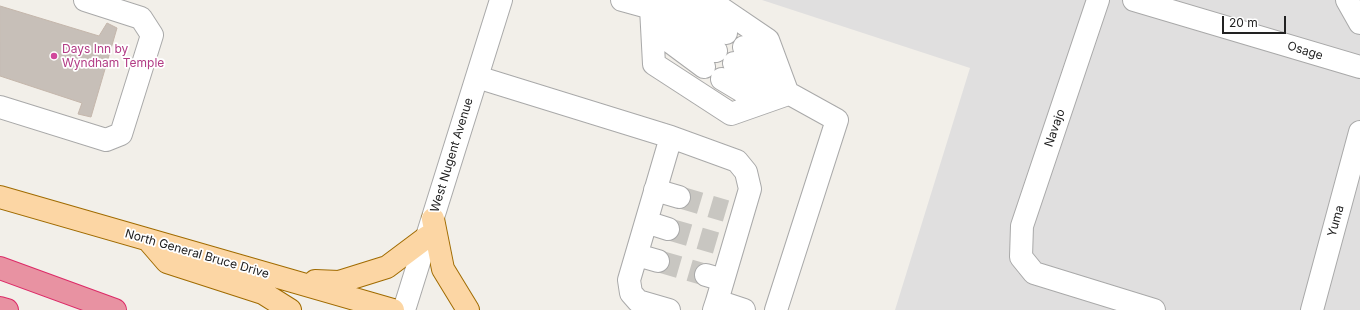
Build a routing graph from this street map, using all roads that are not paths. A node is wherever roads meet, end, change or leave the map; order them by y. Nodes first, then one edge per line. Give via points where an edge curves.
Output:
1 (85, 0) edge
2 (501, 0) edge
3 (622, 0) edge
4 (672, 0) edge
5 (709, 0) edge
6 (1098, 0) edge
7 (1134, 0) edge
8 (1347, 0) edge
9 (651, 8) junction
10 (1360, 23) edge
11 (724, 57) junction
12 (1360, 67) edge
13 (477, 77) junction
14 (765, 80) junction
15 (788, 94) junction
16 (0, 107) edge
17 (1360, 132) edge
18 (671, 137) junction
19 (655, 190) junction
20 (0, 197) edge
21 (679, 197) tunnel mouth
22 (646, 222) junction
23 (430, 228) junction
24 (668, 228) tunnel mouth
25 (148, 240) junction
26 (636, 255) junction
27 (658, 261) tunnel mouth
28 (0, 268) edge
29 (288, 280) junction
30 (715, 306) edge
31 (0, 308) edge
32 (7, 310) edge
33 (115, 310) edge
34 (290, 310) edge
35 (393, 310) edge
36 (404, 310) edge
37 (468, 310) edge
38 (669, 310) edge
39 (744, 310) edge
40 (776, 310) edge
41 (1154, 310) edge
42 (1312, 310) edge

1 - 16 street via 141,18 152,34 122,134 106,140
2 - 13 street, West Nugent Avenue
3 - 9 street
4 - 9 street
5 - 15 street via 768,40
6 - 41 street, Navajo via 1022,226 1021,257 1034,273
7 - 12 street, Osage
8 - 10 street
9 - 11 street via 665,38
9 - 11 street via 682,2
9 - 15 street via 654,64 731,114
11 - 14 street via 764,61
11 - 14 street via 747,94
13 - 18 street
13 - 23 street, West Nugent Avenue
14 - 15 street
15 - 40 street via 836,120
17 - 42 street, Yuma
18 - 19 street
18 - 30 street via 737,161 746,172 750,189 734,213 714,277
19 - 21 street
19 - 22 street
20 - 25 main road, North General Bruce Drive
22 - 24 street
22 - 26 street
23 - 29 main road via 387,267 338,282
23 - 36 street, West Nugent Avenue
23 - 37 main road via 443,269
25 - 29 main road, North General Bruce Drive
25 - 34 main road via 167,262 263,293
26 - 27 street
26 - 38 street via 629,280 631,293 638,301
28 - 33 highway
29 - 35 main road, North General Bruce Drive
30 - 39 street
31 - 32 highway

